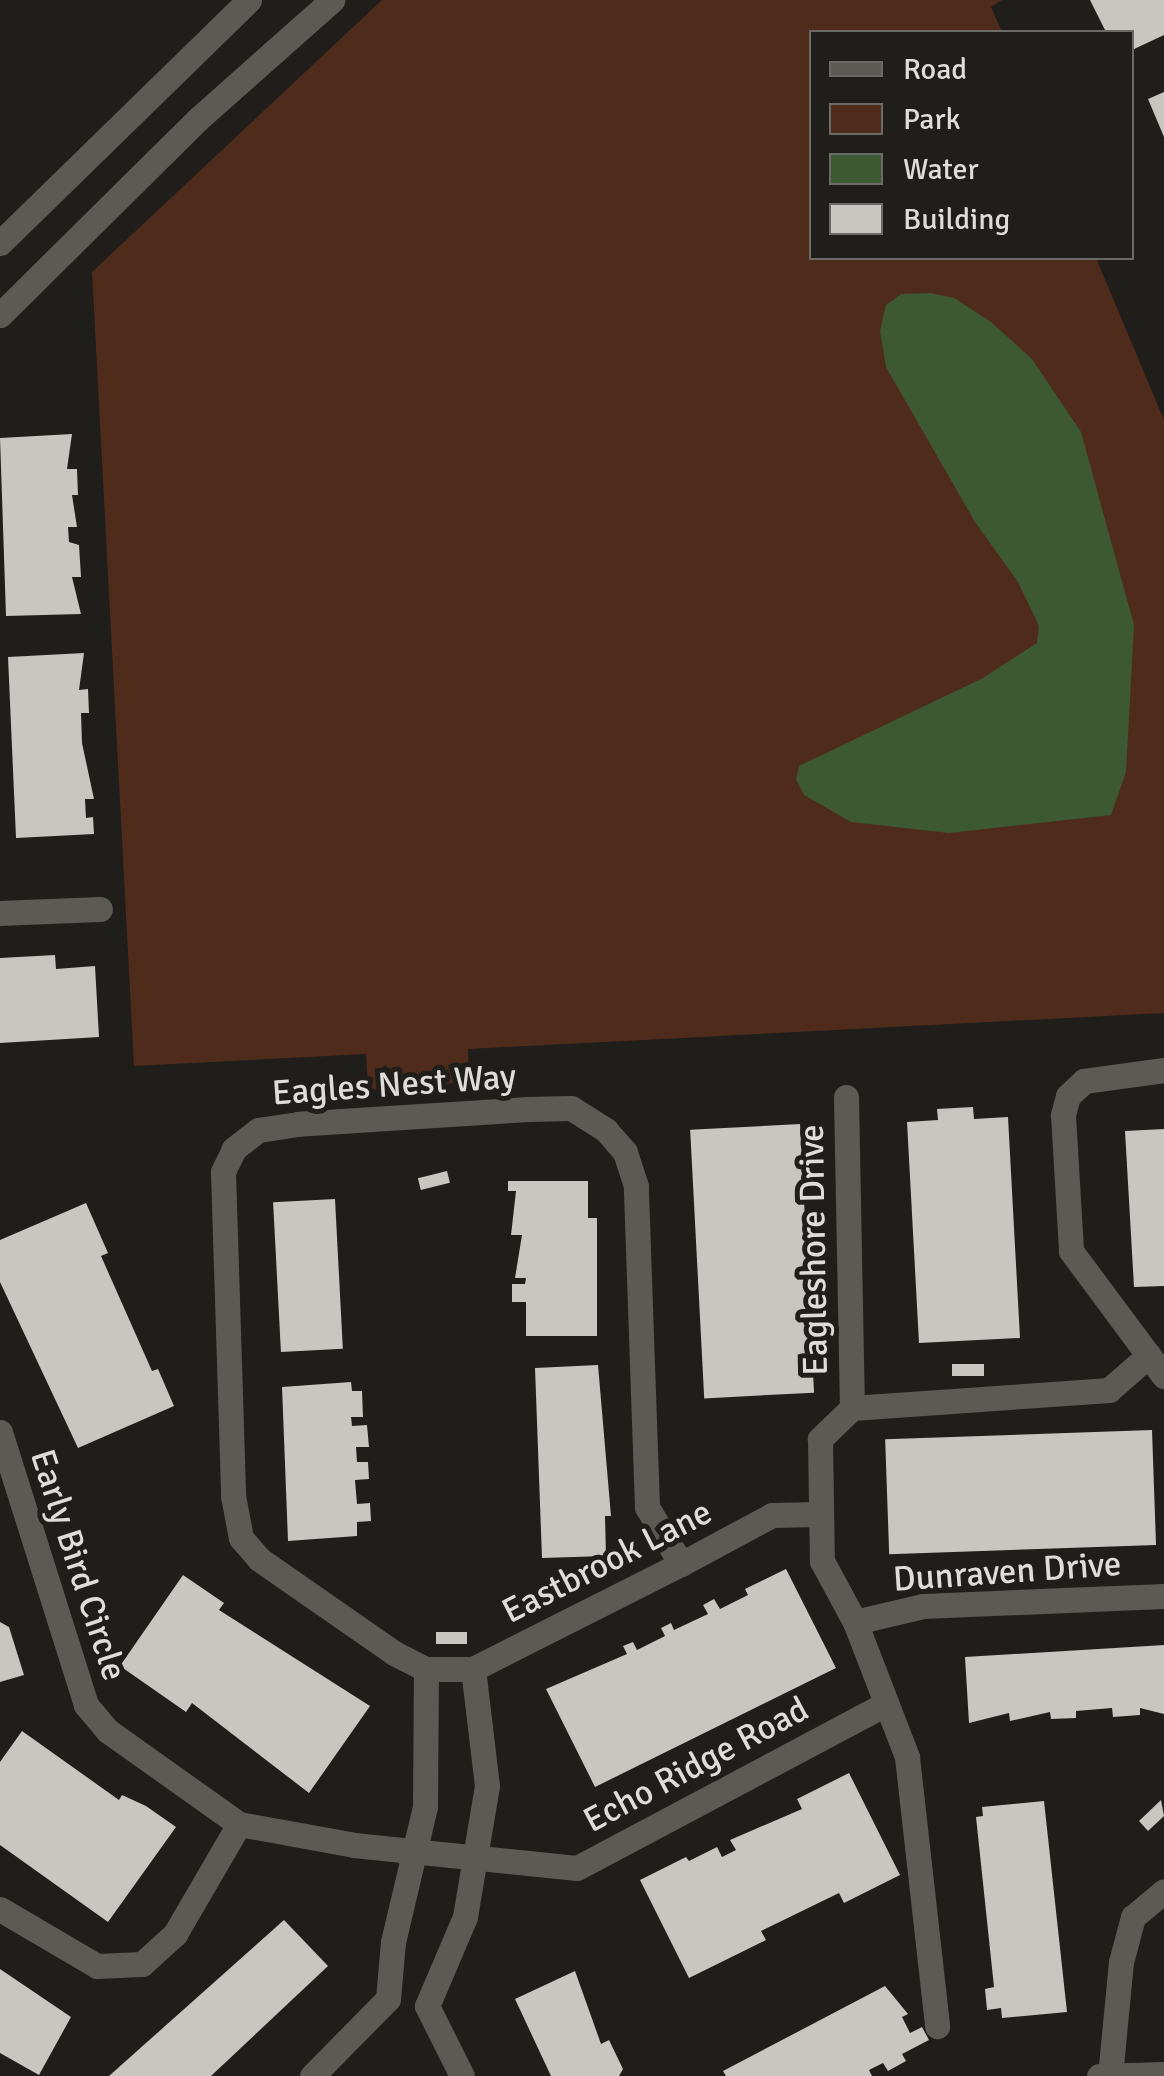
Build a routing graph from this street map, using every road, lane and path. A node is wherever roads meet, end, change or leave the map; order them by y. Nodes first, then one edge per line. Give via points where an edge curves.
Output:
1 (249, 0) edge
2 (332, 0) edge
3 (0, 242) edge
4 (0, 315) edge
5 (100, 909) dead end
6 (0, 913) edge
7 (1164, 1070) edge
8 (846, 1097) dead end
9 (1157, 1365) edge
10 (852, 1408) junction
11 (0, 1432) edge
12 (820, 1514) junction
13 (681, 1564) junction
14 (1164, 1596) edge
15 (855, 1622) junction
16 (426, 1669) junction
17 (473, 1670) junction
18 (885, 1704) junction
19 (240, 1824) junction
20 (416, 1850) junction
21 (476, 1854) junction
22 (1164, 1892) edge
23 (0, 1909) edge
24 (388, 1999) junction
25 (427, 2006) junction
26 (937, 2026) dead end
27 (1164, 2074) edge
28 (312, 2076) edge
29 (462, 2076) edge
30 (1099, 2076) edge
31 (1110, 2076) edge

1 - 3 street
2 - 4 street via 197,120
5 - 6 street
7 - 9 street via 1084,1081 1068,1096 1063,1114 1072,1251
8 - 10 street, Eagleshore Drive
9 - 10 street via 1109,1390
10 - 12 street, Eagleshore Drive via 820,1439
11 - 19 street, Early Bird Circle via 86,1705 108,1731
12 - 13 street, Eastbrook Lane via 772,1516
12 - 15 street, Eagleshore Drive via 822,1561
13 - 16 street, Eagles Nest Way via 647,1507 636,1186 625,1152 606,1130 571,1108 258,1130 234,1149 223,1172 233,1496 242,1538 306,1594
13 - 17 street, Eastbrook Lane
14 - 15 street, Dunraven Drive via 923,1606
15 - 18 street, Eagleshore Drive
16 - 17 street, Eastbrook Lane
16 - 20 street via 425,1807
17 - 21 street via 486,1786
18 - 21 street, Echo Ridge Road via 577,1868
18 - 26 street, Eagleshore Drive via 907,1757 918,1815
19 - 20 street, Early Bird Circle
19 - 23 street via 175,1934 142,1964 97,1966
20 - 21 street, Echo Ridge Road
20 - 24 street via 393,1942
21 - 25 street via 464,1917
22 - 31 street via 1132,1916 1120,1962
24 - 25 street
24 - 28 street
25 - 29 street
27 - 31 street
30 - 31 street

